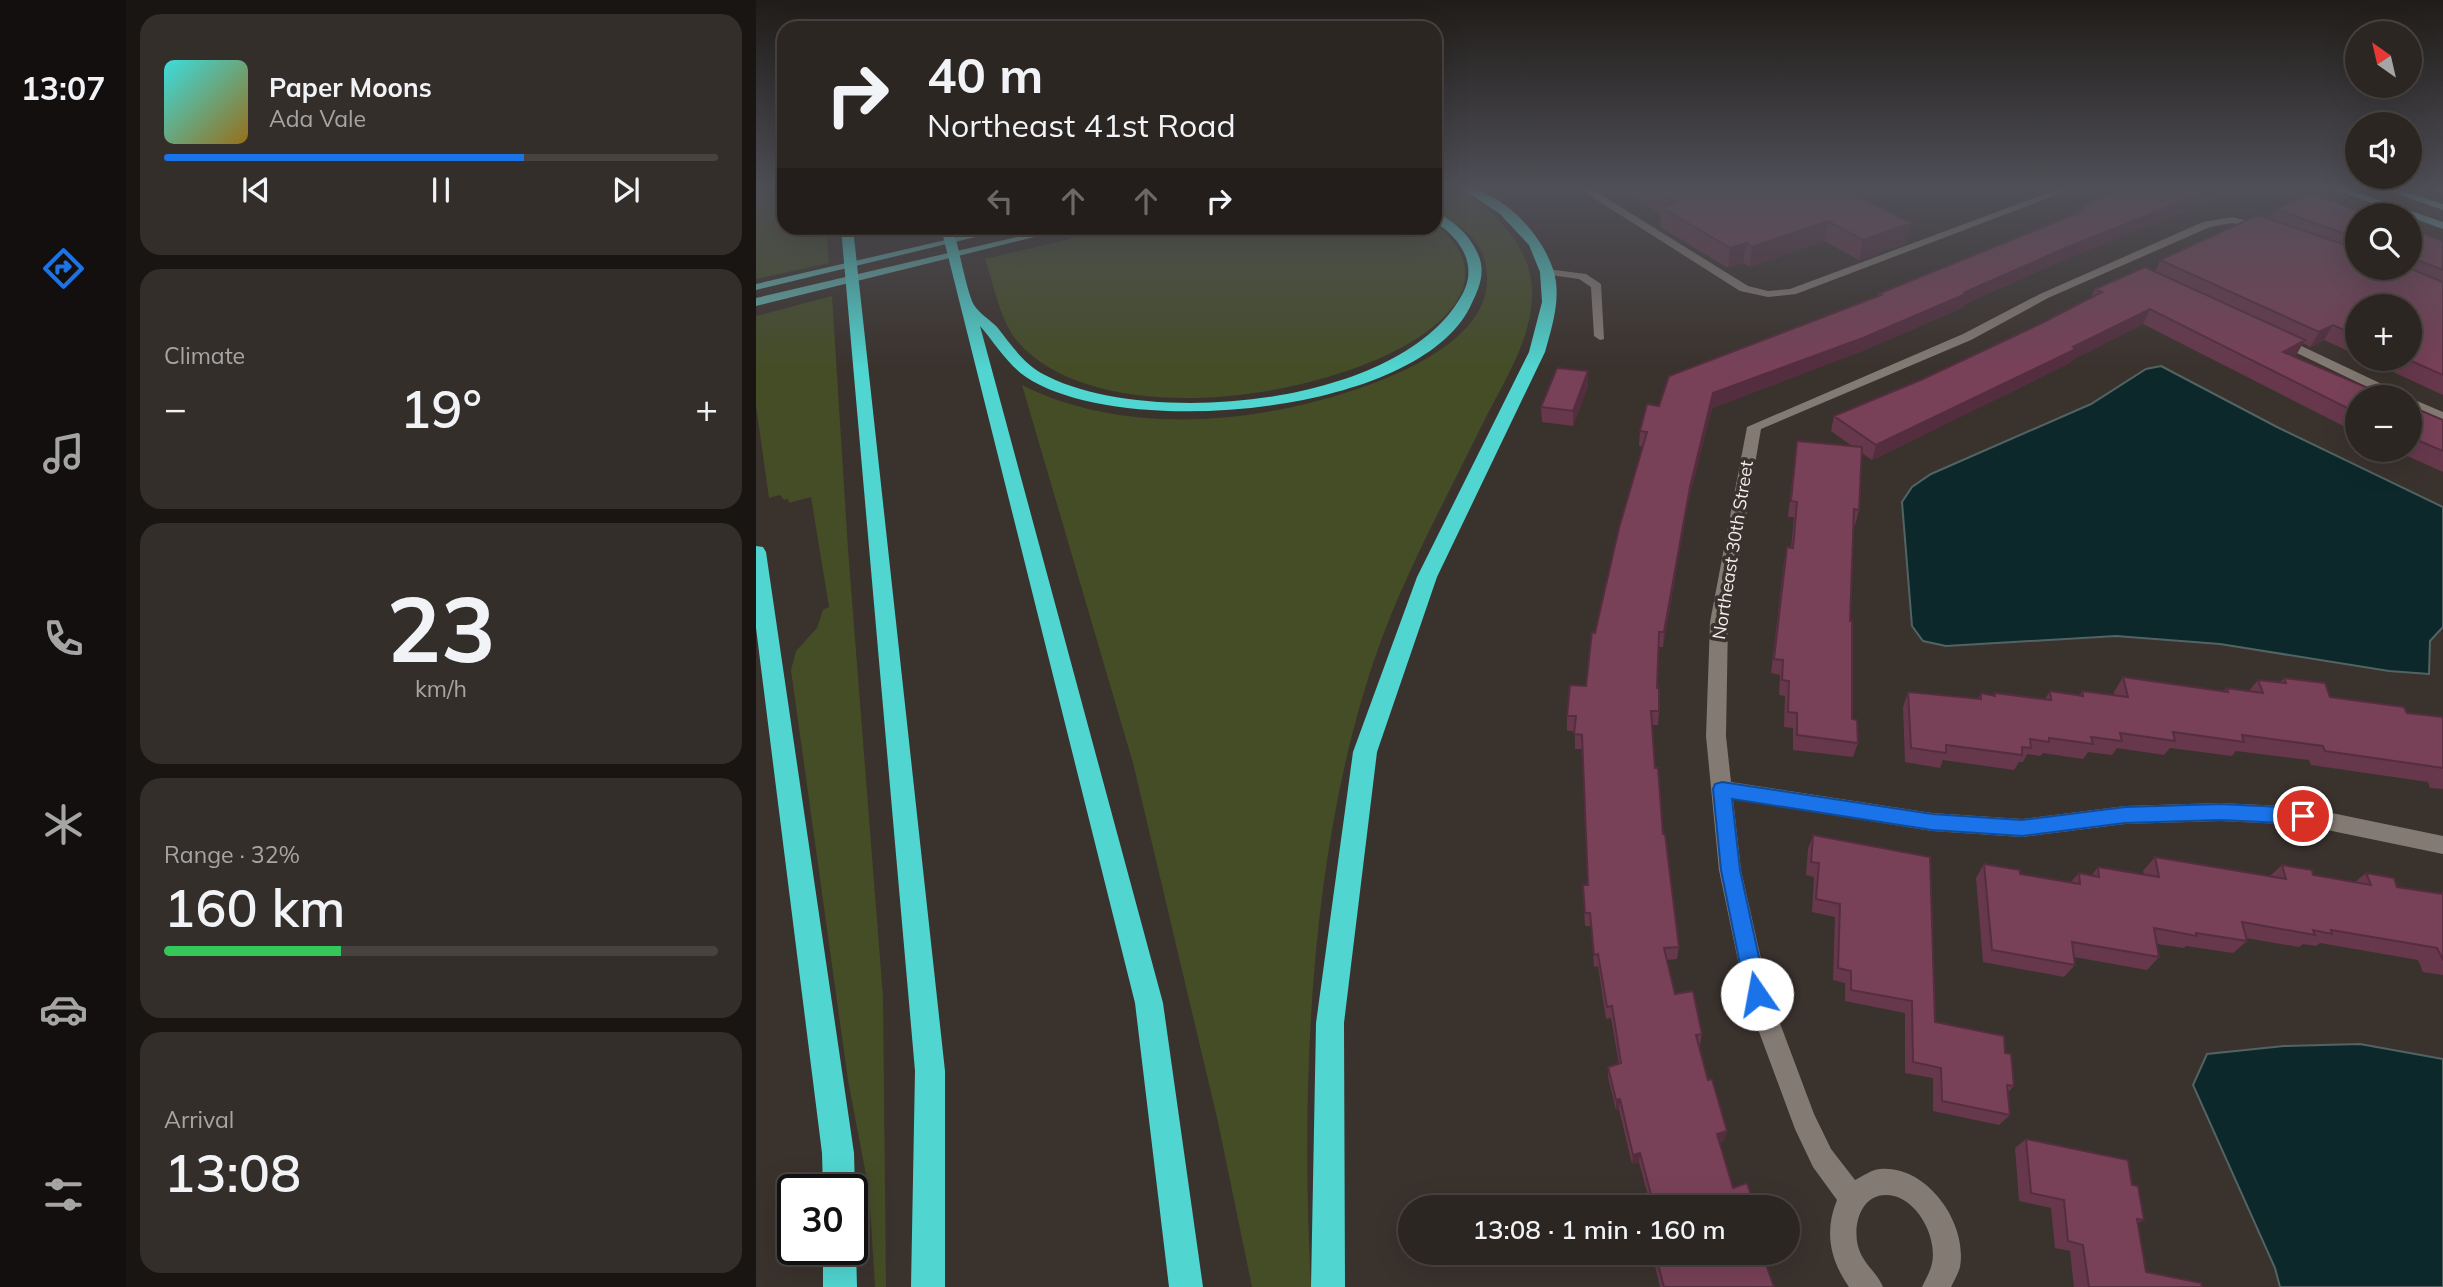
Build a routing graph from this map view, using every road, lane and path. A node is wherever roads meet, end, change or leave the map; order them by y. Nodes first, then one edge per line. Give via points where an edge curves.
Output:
1 (849, 248) edge
2 (922, 248) edge
3 (951, 248) edge
4 (982, 248) edge
5 (1470, 248) edge
6 (1536, 248) edge
7 (1679, 248) edge
8 (1912, 248) edge
9 (2162, 248) edge
10 (1548, 272) junction
11 (756, 287) edge
12 (756, 302) edge
13 (965, 304) junction
14 (2266, 333) edge
15 (1600, 336) dead end
16 (2373, 385) edge
17 (2422, 408) edge
18 (2443, 418) edge
19 (756, 552) edge
20 (1722, 789) junction
21 (2443, 845) edge
22 (839, 1174) edge
23 (1852, 1198) junction
24 (839, 1265) edge
25 (840, 1287) edge
26 (928, 1287) edge
27 (1186, 1287) edge
28 (1328, 1287) edge
29 (1869, 1287) edge
30 (1936, 1287) edge

1 - 26 highway via 930,1071
2 - 11 main road
3 - 13 highway
4 - 12 main road
5 - 13 highway via 1476,275 1469,302 1436,338 1359,378 1249,405 1129,404 1087,396 1034,376 1008,355 993,331
6 - 10 highway
7 - 8 street via 1744,289 1768,294 1792,292
9 - 20 street, Northeast 30th Street via 1754,427 1719,622 1716,736
10 - 15 street via 1581,276 1597,285
10 - 28 highway via 1546,321 1537,352 1427,577 1365,751 1329,1023
13 - 27 highway via 1149,1003
14 - 16 street
17 - 18 street
19 - 22 highway
20 - 21 street via 1932,822 2022,828 2125,815 2220,812 2303,816
20 - 23 street, Northeast 30th Street via 1730,870 1757,994 1804,1120 1822,1158
23 - 29 street via 1844,1212 1844,1250
23 - 30 street via 1880,1182 1897,1183 1929,1205 1947,1242 1947,1263
24 - 25 highway

